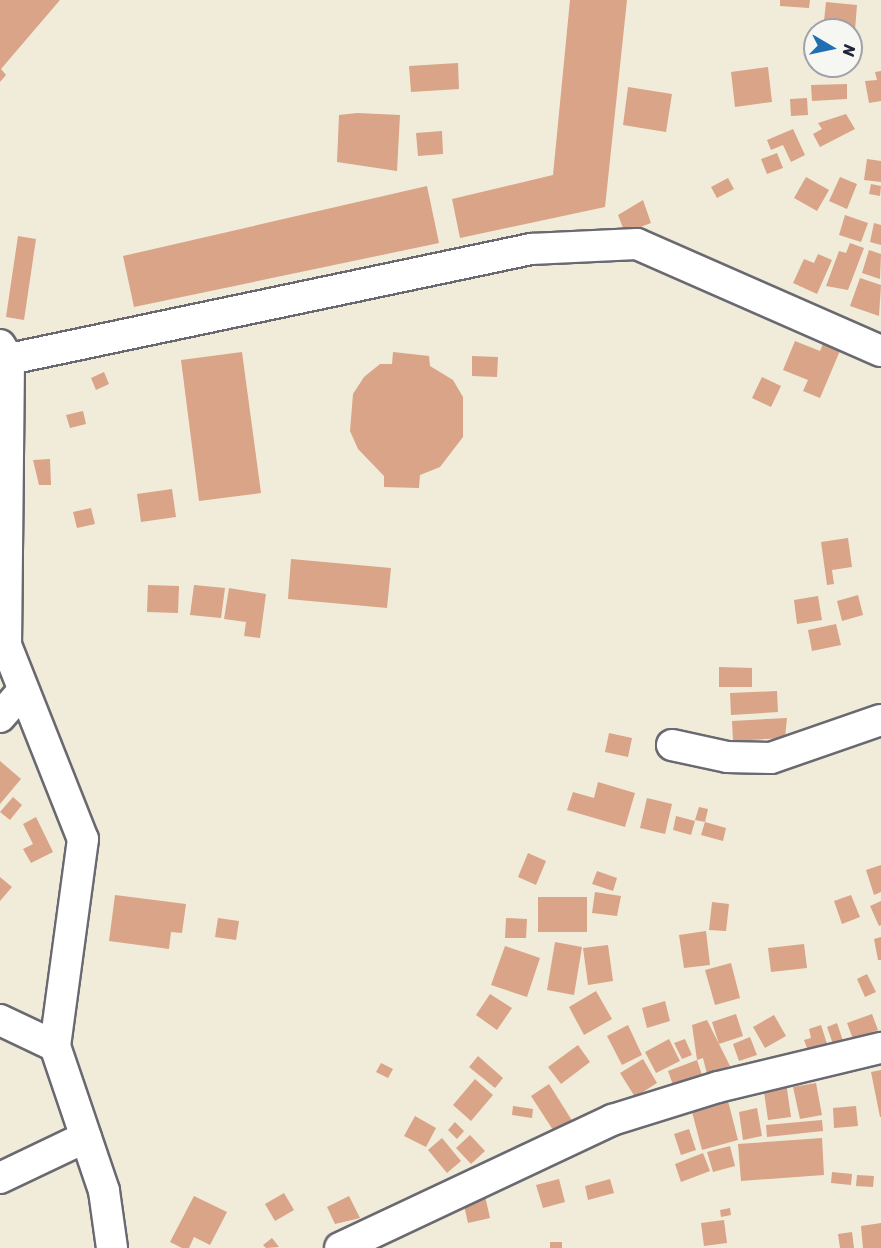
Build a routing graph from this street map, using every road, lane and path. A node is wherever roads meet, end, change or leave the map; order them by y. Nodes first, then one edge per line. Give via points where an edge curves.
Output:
1 (881, 351) edge
2 (3, 355) edge
3 (22, 692) junction
4 (0, 717) edge
5 (881, 720) edge
6 (672, 745) dead end
7 (0, 1020) edge
8 (55, 1046) junction
9 (881, 1048) edge
10 (86, 1137) junction
11 (0, 1178) edge
12 (112, 1248) edge
13 (340, 1248) edge

1 - 2 street via 637,244 531,249
2 - 3 street via 6,645
3 - 4 street
3 - 8 street via 83,839
5 - 6 street via 771,758 727,757
7 - 8 street
8 - 10 street
9 - 13 street via 718,1087 612,1120
10 - 11 street
10 - 12 street via 104,1191

